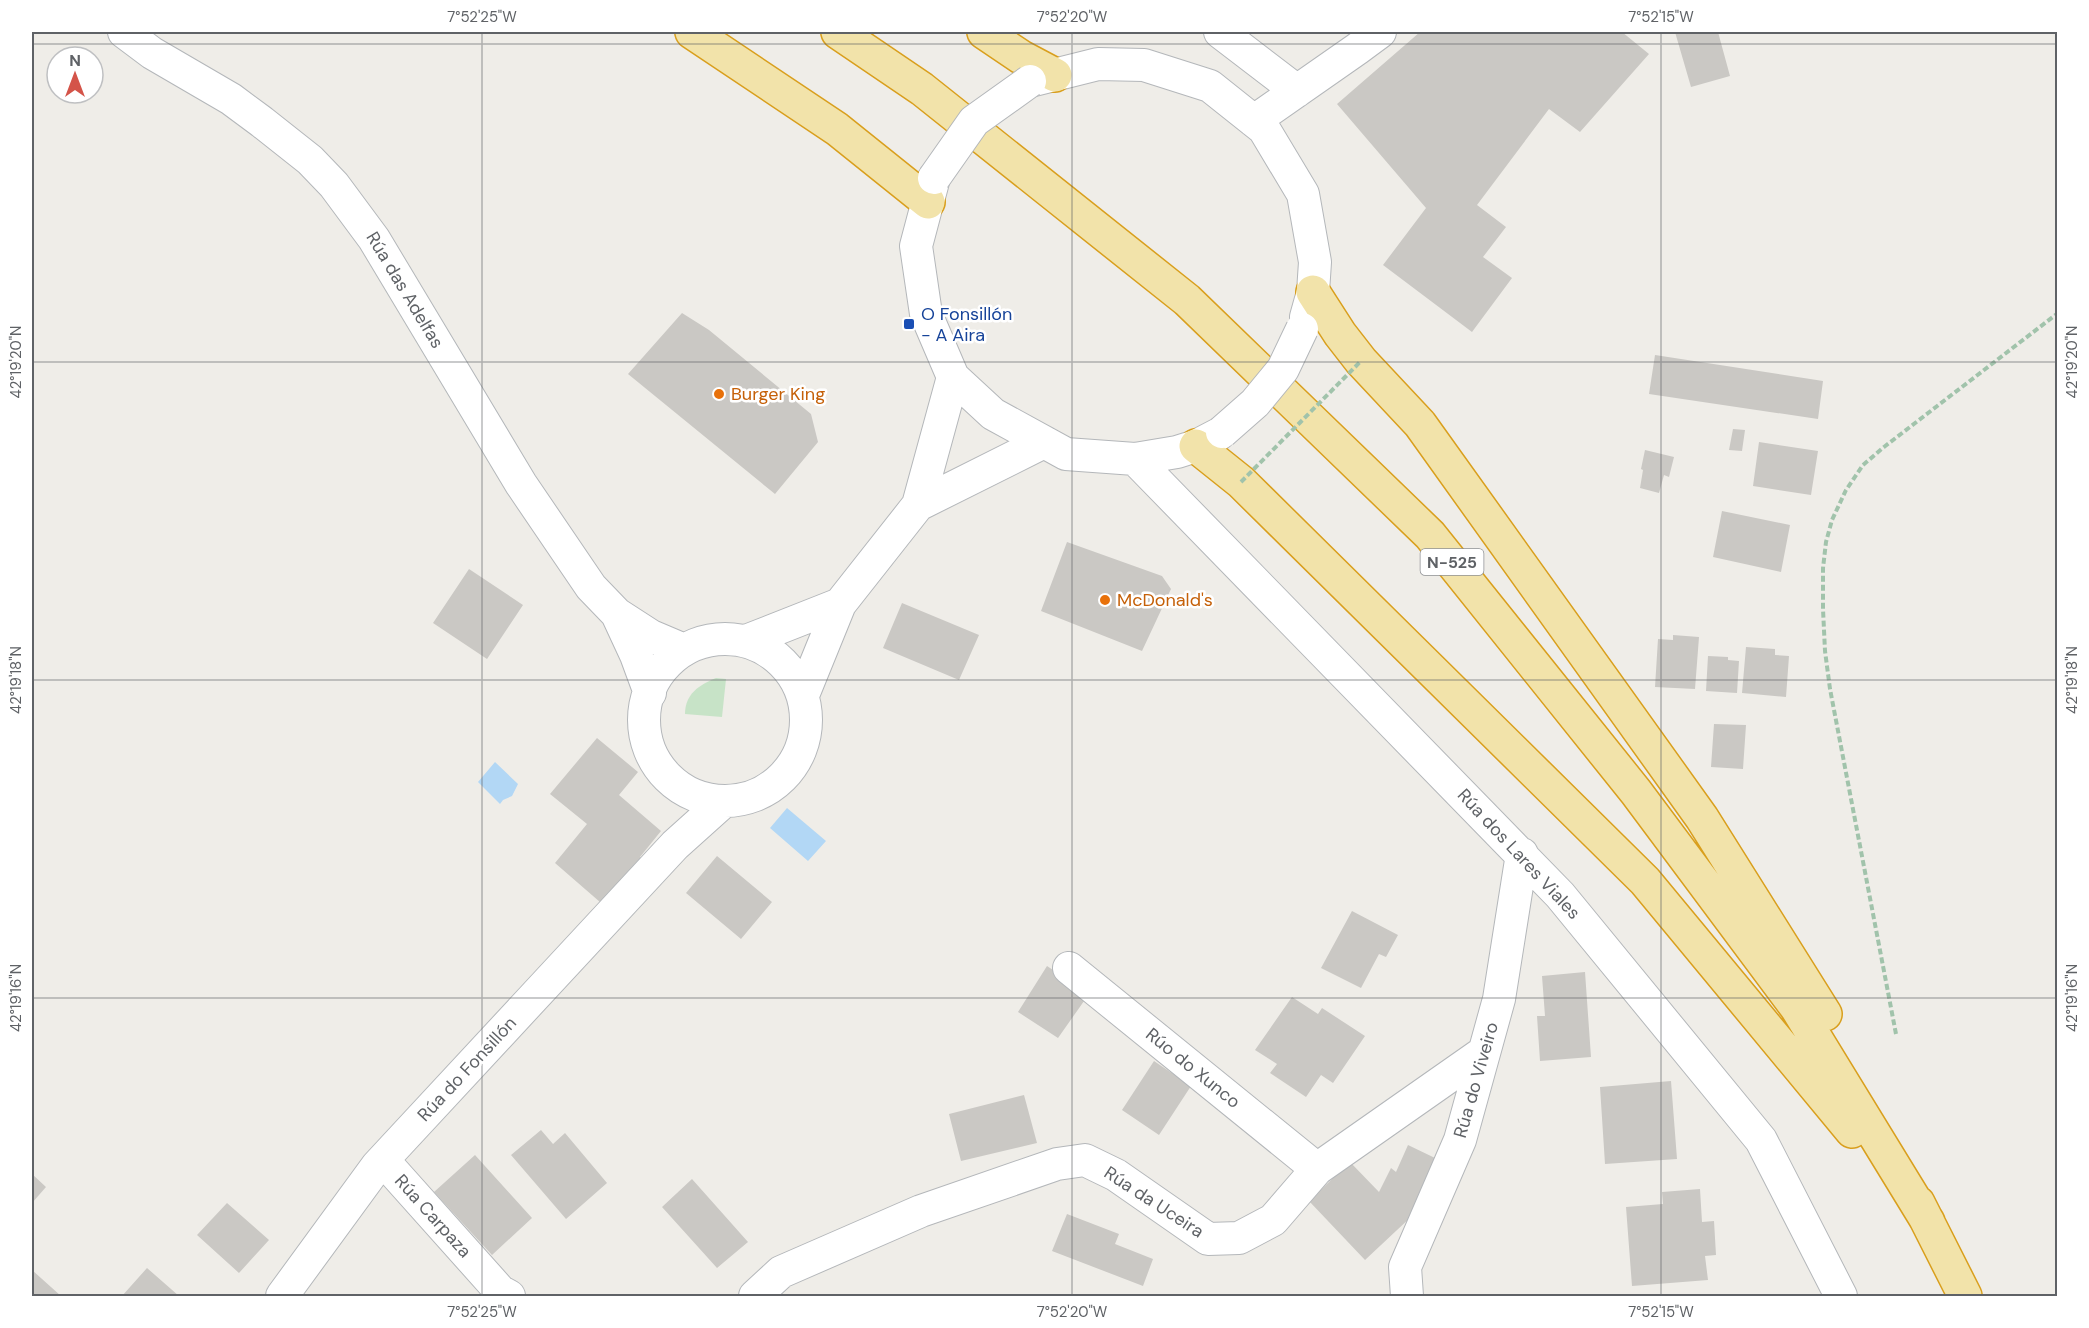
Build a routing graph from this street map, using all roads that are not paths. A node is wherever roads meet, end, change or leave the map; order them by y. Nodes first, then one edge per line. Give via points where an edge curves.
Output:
1 (124, 32) edge
2 (692, 32) edge
3 (838, 32) edge
4 (984, 32) edge
5 (1220, 32) edge
6 (1380, 32) edge
7 (1043, 78) junction
8 (1297, 91) junction
9 (1254, 121) junction
10 (931, 190) junction
11 (1313, 292) junction
12 (953, 376) junction
13 (1209, 439) junction
14 (1044, 442) junction
15 (1135, 459) junction
16 (918, 505) junction
17 (840, 604) junction
18 (617, 614) junction
19 (746, 641) junction
20 (684, 650) junction
21 (650, 693) junction
22 (803, 695) junction
23 (674, 783) junction
24 (724, 801) junction
25 (668, 853) junction
26 (1522, 854) junction
27 (1069, 968) dead end
28 (1484, 1052) junction
29 (382, 1160) junction
30 (1317, 1169) junction
31 (1928, 1222) junction
32 (282, 1296) edge
33 (508, 1296) edge
34 (755, 1296) edge
35 (1407, 1296) edge
36 (1841, 1296) edge
37 (1965, 1296) edge

1 - 18 street, Rúa das Adelfas via 231,99 310,160 334,185 375,239 520,483 591,587
2 - 10 highway
3 - 31 highway, N-525 via 922,89 1187,300 1430,535 1636,792 1797,1008
4 - 7 highway via 1021,57
5 - 8 street
6 - 8 street
7 - 9 street via 1098,64 1144,65 1210,87
7 - 10 street, bridge via 974,121
8 - 9 street
9 - 11 street via 1264,129 1303,194 1315,262
10 - 12 street via 916,246 926,314
11 - 13 street, bridge via 1302,329 1283,369 1256,403
11 - 31 highway via 1361,361 1420,424 1702,818 1823,1010
12 - 14 street via 993,414
12 - 16 street
13 - 15 street via 1177,452
13 - 31 highway via 1241,482 1645,881
14 - 15 street via 1066,454
14 - 16 street
15 - 26 street, Rúa dos Lares Viales
16 - 17 street
17 - 19 street
17 - 22 street
18 - 20 street, Rúa das Adelfas via 651,636
18 - 21 street, Rúa das Adelfas
19 - 20 street via 704,641
19 - 22 street via 771,652 790,671
20 - 21 street via 668,663
21 - 23 street via 644,711 646,738 656,763
22 - 24 street via 807,720 803,746 791,768 773,786 750,798
23 - 24 street via 698,796
23 - 25 street via 675,813
24 - 25 street, Rúa do Fonsillón
25 - 29 street, Rúa do Fonsillón
26 - 28 street, Rúa do Viveiro via 1499,999
26 - 36 street, Rúa dos Lares Viales via 1761,1140
27 - 30 street, Rúo do Xunco
28 - 30 street, Rúa da Uceira
28 - 35 street, Rúa do Viveiro via 1460,1140 1405,1267
29 - 32 street, Rúa do Fonsillón
29 - 33 street, Rúa Carpaza
30 - 34 street, Rúa da Uceira via 1273,1220 1239,1238 1208,1239 1116,1175 1085,1160 1057,1164 921,1211 781,1272
31 - 37 highway, N-525

